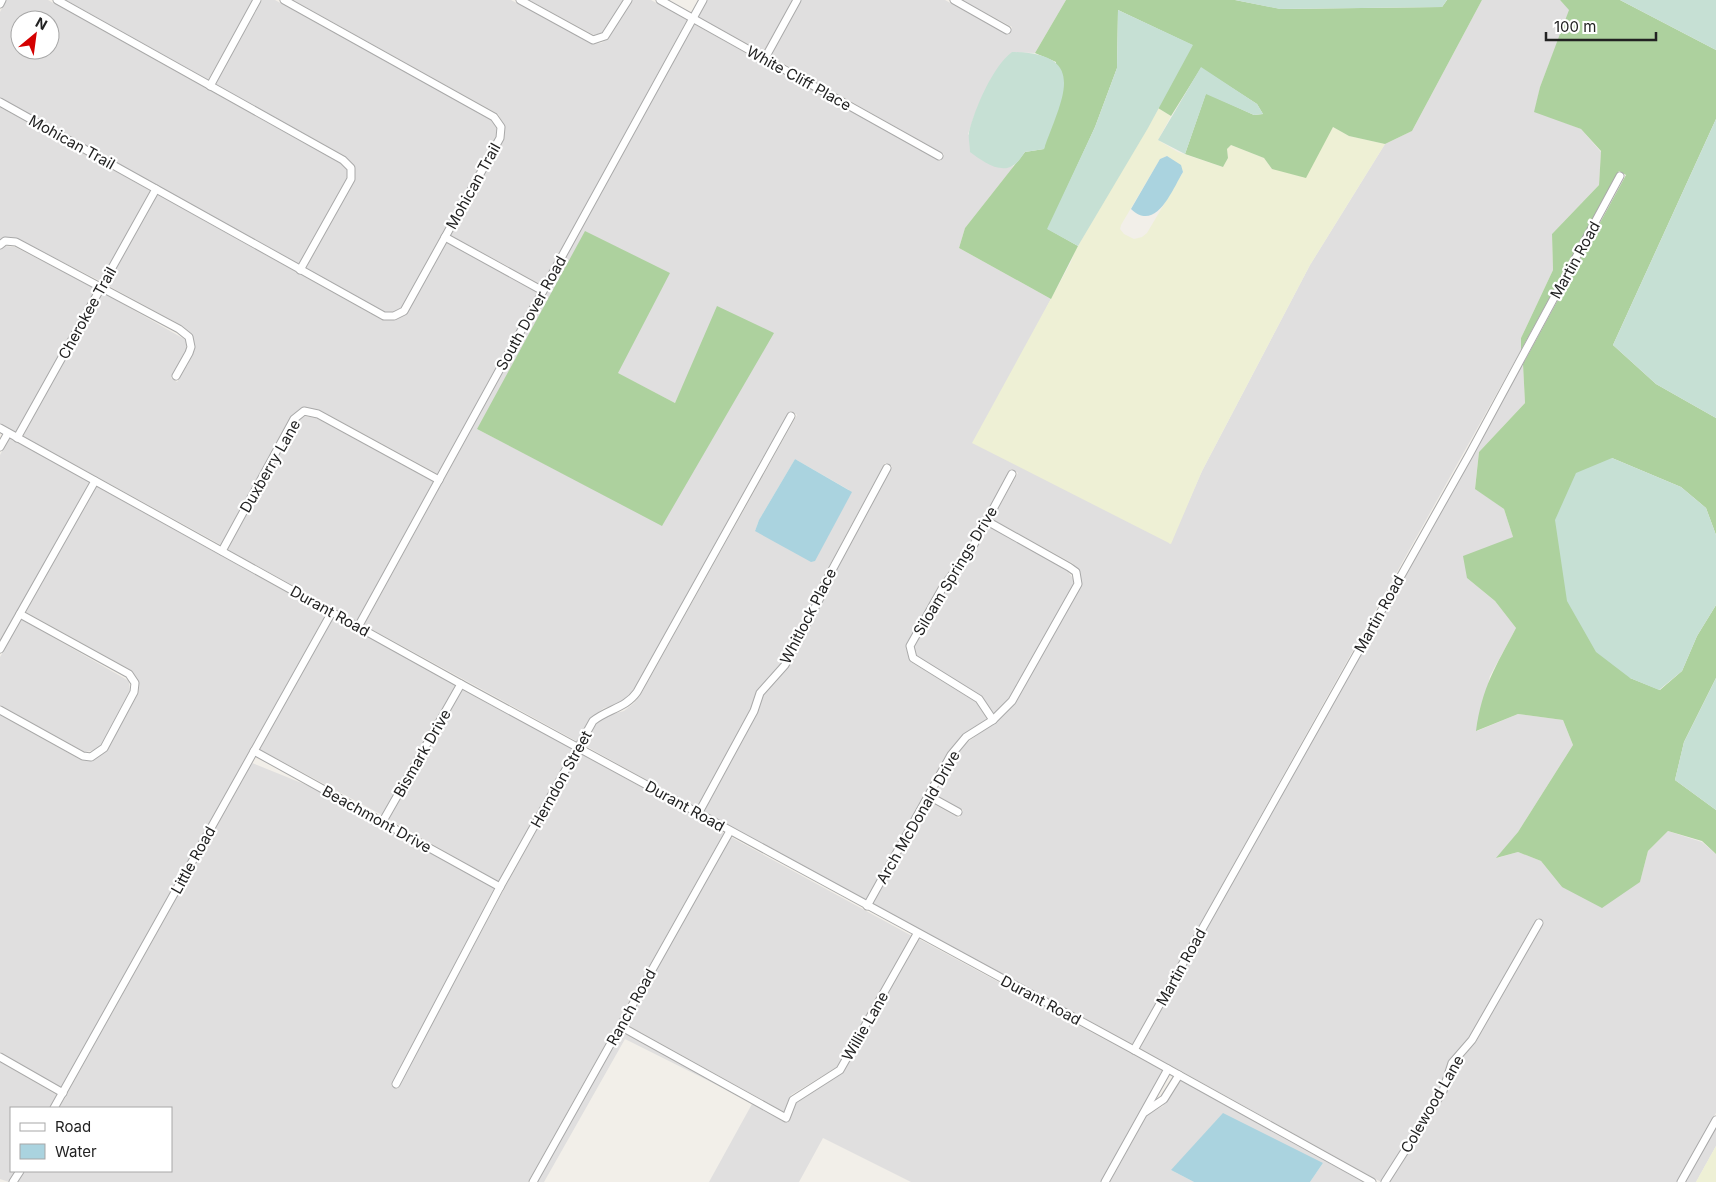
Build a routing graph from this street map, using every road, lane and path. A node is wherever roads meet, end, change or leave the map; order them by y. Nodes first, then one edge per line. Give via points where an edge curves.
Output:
1 (2, 0) edge
2 (57, 0) edge
3 (257, 0) edge
4 (284, 0) edge
5 (520, 0) edge
6 (628, 0) edge
7 (660, 0) edge
8 (703, 0) edge
9 (797, 0) edge
10 (954, 0) edge
11 (0, 4) edge
12 (693, 18) junction
13 (1007, 30) dead end
14 (764, 58) junction
15 (210, 86) junction
16 (0, 102) edge
17 (939, 156) dead end
18 (1620, 176) dead end
19 (156, 189) junction
20 (445, 237) junction
21 (0, 245) edge
22 (300, 270) junction
23 (101, 287) junction
24 (543, 291) junction
25 (176, 376) dead end
26 (791, 416) dead end
27 (0, 428) edge
28 (8, 433) junction
29 (17, 438) junction
30 (0, 447) edge
31 (887, 468) dead end
32 (1012, 474) dead end
33 (439, 480) junction
34 (95, 481) junction
35 (987, 521) junction
36 (222, 551) junction
37 (332, 612) junction
38 (20, 614) junction
39 (358, 627) junction
40 (0, 649) edge
41 (461, 684) junction
42 (0, 710) edge
43 (993, 720) junction
44 (579, 747) junction
45 (254, 751) junction
46 (929, 796) junction
47 (958, 812) dead end
48 (698, 814) junction
49 (383, 821) junction
50 (730, 831) junction
51 (500, 887) junction
52 (867, 906) junction
53 (1539, 923) dead end
54 (917, 934) junction
55 (620, 1026) junction
56 (1134, 1050) junction
57 (0, 1057) edge
58 (1168, 1069) junction
59 (1178, 1075) junction
60 (396, 1084) dead end
61 (63, 1093) junction
62 (55, 1107) edge
63 (1144, 1112) junction
64 (1716, 1120) edge
65 (533, 1182) edge
66 (1105, 1182) edge
67 (1372, 1182) edge
68 (1386, 1182) edge
69 (1681, 1182) edge

1 - 11 street
2 - 15 street
3 - 15 street
4 - 20 street, Mohican Trail via 494,117 501,127 500,138
5 - 6 street via 593,40 605,36
7 - 12 street, White Cliff Place
8 - 12 street, South Dover Road
9 - 14 street
10 - 13 street
12 - 14 street, White Cliff Place
12 - 24 street, South Dover Road
14 - 17 street, White Cliff Place
15 - 22 street via 343,160 351,168 351,179
16 - 19 street, Mohican Trail
18 - 56 street, Martin Road via 1469,455
19 - 22 street, Mohican Trail
19 - 23 street, Cherokee Trail
20 - 22 street, Mohican Trail via 404,311 394,316 384,316
20 - 24 street
21 - 23 street via 4,241 16,242
23 - 25 street via 189,337 189,353
23 - 29 street, Cherokee Trail
24 - 33 street, South Dover Road
26 - 44 street, Herndon Street via 637,692 622,708 605,712 593,721
27 - 28 street, Durant Road
28 - 29 street, Durant Road
28 - 30 street
29 - 34 street, Durant Road
31 - 48 street, Whitlock Place via 785,665 760,693 754,711
32 - 35 street, Siloam Springs Drive
33 - 36 street, Duxberry Lane via 318,414 304,411 294,419
33 - 39 street, South Dover Road
34 - 36 street, Durant Road
34 - 38 street
35 - 43 street, Siloam Springs Drive via 943,587 910,646 913,658 979,699
35 - 43 street, Arch McDonald Drive via 1069,566 1078,579 1026,679
36 - 37 street, Durant Road
37 - 39 street, Durant Road
37 - 45 street, Little Road
38 - 40 street
38 - 42 street via 129,674 135,683 134,692 104,748 91,757 83,756
39 - 41 street, Durant Road
41 - 44 street, Durant Road
41 - 49 street, Bismark Drive
43 - 46 street, Arch McDonald Drive via 957,747
44 - 48 street, Durant Road
44 - 51 street, Herndon Street
45 - 49 street, Beachmont Drive
45 - 61 street, Little Road
46 - 47 street
46 - 52 street, Arch McDonald Drive
48 - 50 street, Durant Road
49 - 51 street, Beachmont Drive
50 - 52 street, Durant Road
50 - 55 street, Ranch Road
51 - 60 street, Herndon Street
52 - 54 street, Durant Road
53 - 68 street, Colewood Lane via 1472,1040 1452,1063 1443,1091
54 - 55 street, Willie Lane via 840,1070 793,1100 786,1118
54 - 56 street, Durant Road
55 - 65 street, Ranch Road
56 - 58 street, Durant Road
57 - 61 street
58 - 59 street, Durant Road
58 - 63 street
59 - 63 street via 1164,1099
59 - 67 street, Durant Road
61 - 62 street, Little Road
63 - 66 street
64 - 69 street

